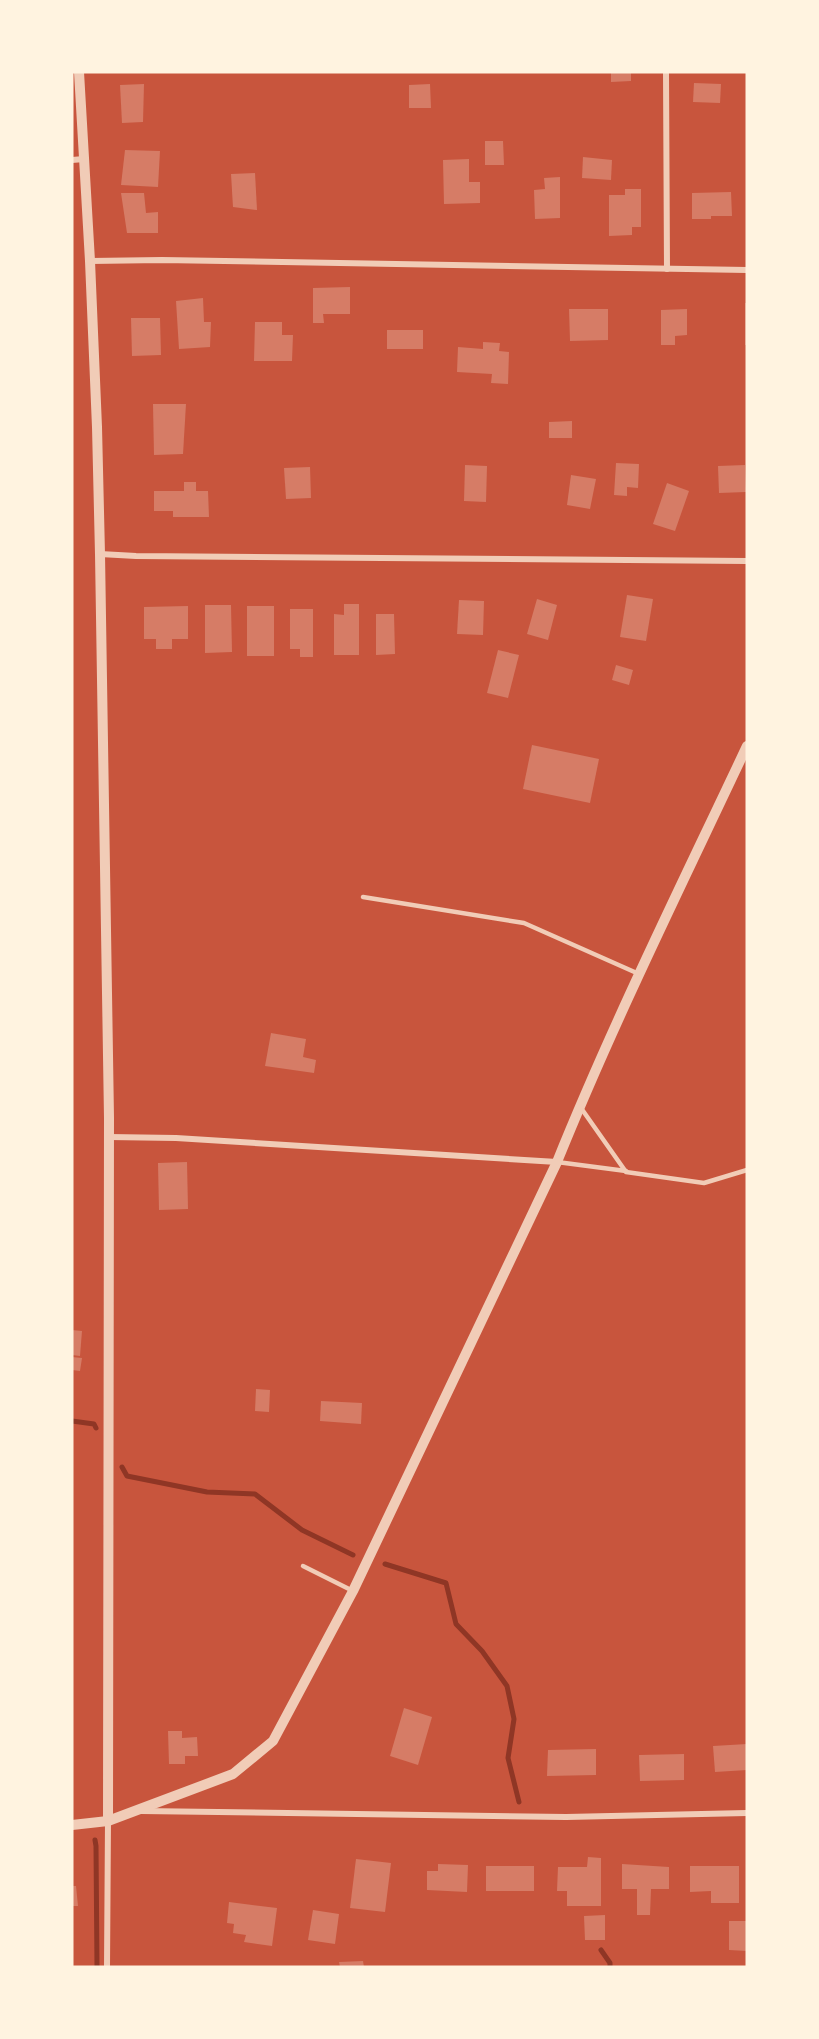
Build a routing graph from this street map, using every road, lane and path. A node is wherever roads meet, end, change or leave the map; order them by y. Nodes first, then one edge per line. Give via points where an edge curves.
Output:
1 (79, 72) edge
2 (666, 72) edge
3 (84, 159) junction
4 (72, 160) edge
5 (90, 261) junction
6 (668, 269) junction
7 (747, 270) edge
8 (100, 554) junction
9 (747, 561) edge
10 (747, 746) edge
11 (363, 897) dead end
12 (639, 974) junction
13 (580, 1106) junction
14 (109, 1137) junction
15 (557, 1162) junction
16 (747, 1170) edge
17 (626, 1172) junction
18 (303, 1566) dead end
19 (353, 1591) junction
20 (138, 1811) junction
21 (747, 1813) edge
22 (108, 1821) junction
23 (72, 1825) edge
24 (107, 1967) edge

1 - 3 street
2 - 6 street
3 - 4 street
3 - 5 street
5 - 6 street
5 - 8 street
6 - 7 street
8 - 9 street
8 - 14 street
10 - 12 street
11 - 12 lane via 524,923
12 - 13 street
13 - 15 street
13 - 17 lane
14 - 15 street
14 - 22 street
15 - 17 lane
15 - 19 street
16 - 17 lane via 704,1183
18 - 19 lane
19 - 20 street via 273,1741 233,1774
20 - 21 street via 566,1817
20 - 22 street
22 - 23 street
22 - 24 street

